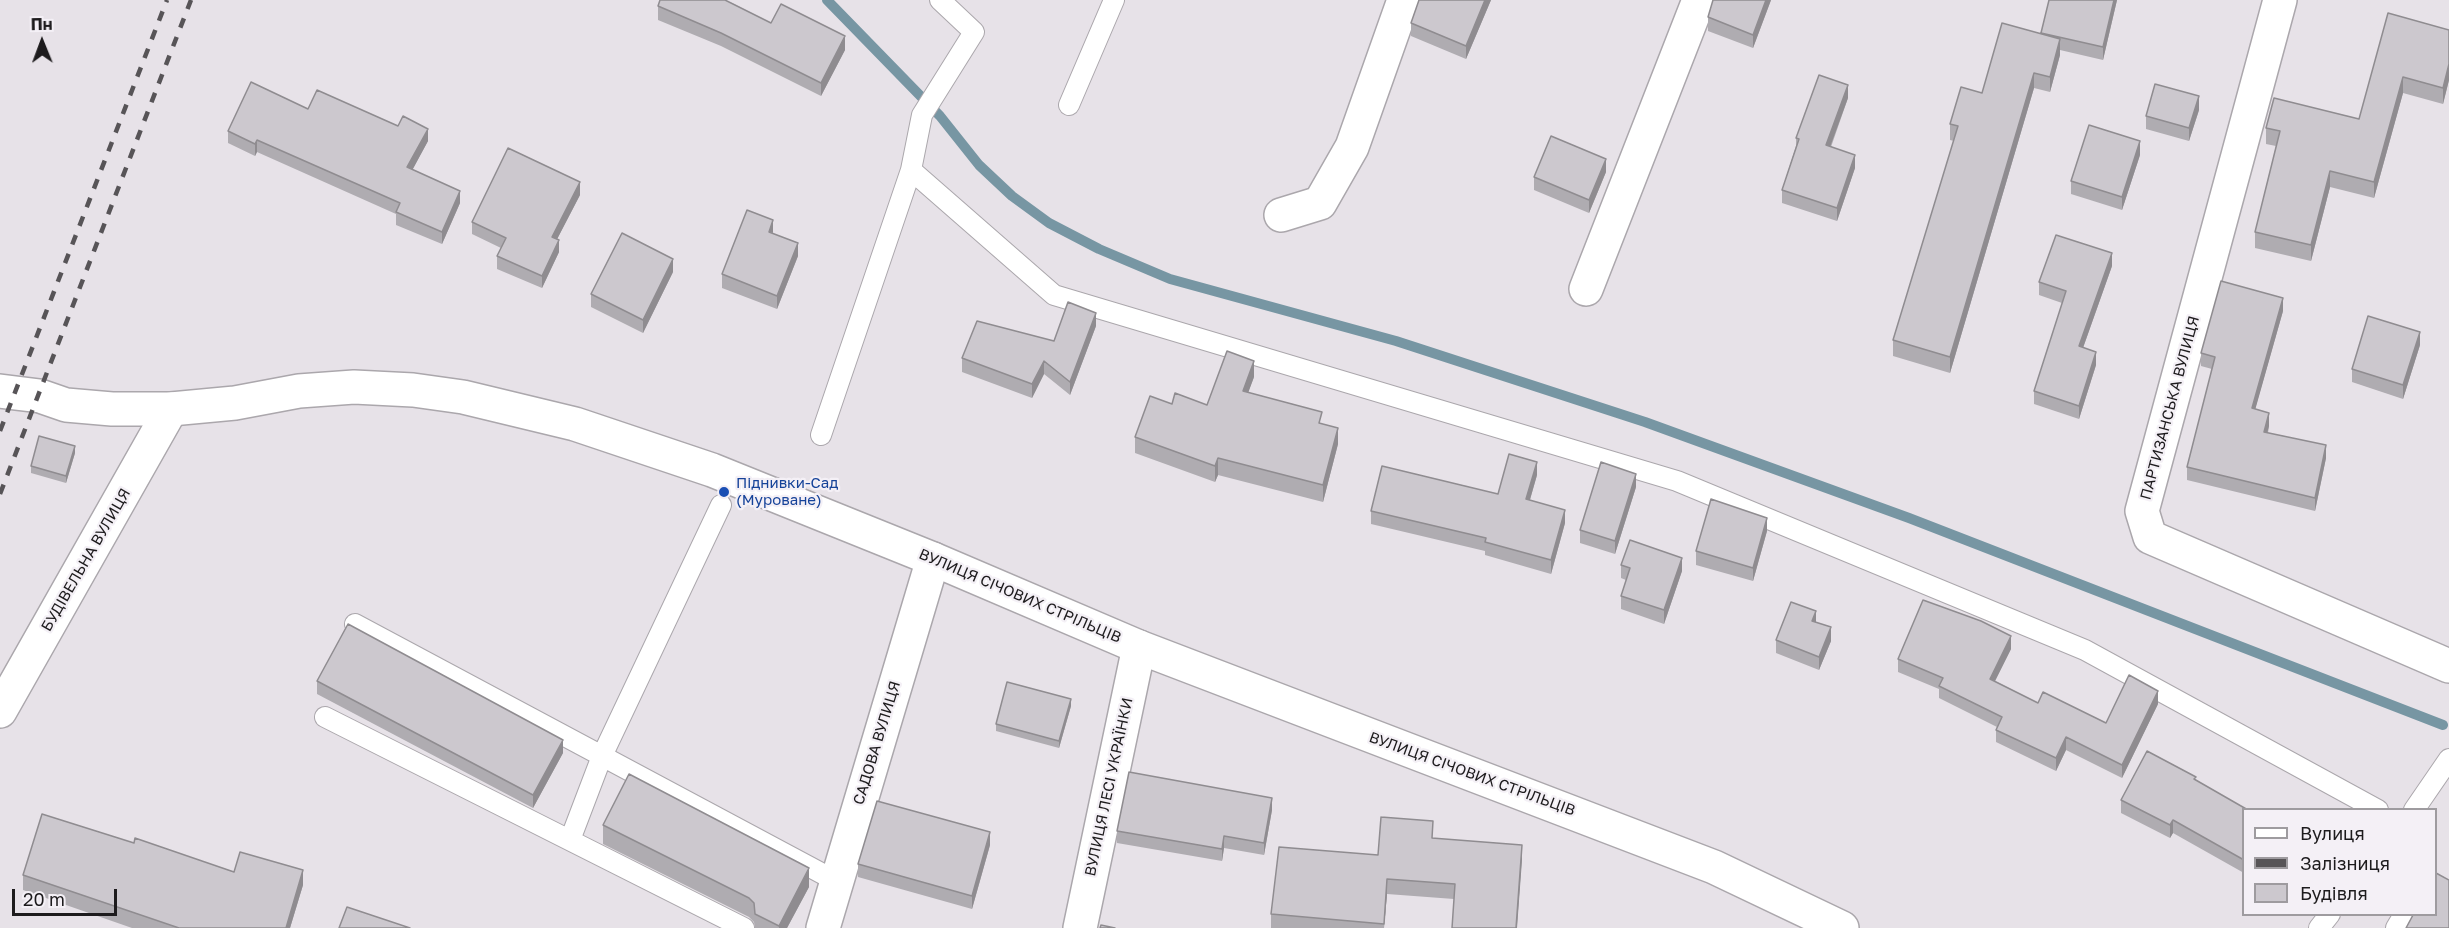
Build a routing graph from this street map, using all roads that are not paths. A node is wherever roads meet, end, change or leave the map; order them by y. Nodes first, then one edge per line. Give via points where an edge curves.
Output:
1 (940, 0) edge
2 (1114, 0) edge
3 (1404, 0) edge
4 (1699, 0) edge
5 (2280, 0) edge
6 (1069, 105) dead end
7 (911, 170) junction
8 (1281, 215) dead end
9 (1586, 289) dead end
10 (0, 391) edge
11 (171, 409) junction
12 (821, 435) dead end
13 (721, 505) dead end
14 (933, 559) junction
15 (355, 624) dead end
16 (1139, 647) junction
17 (2449, 666) edge
18 (0, 711) edge
19 (325, 717) dead end
20 (602, 756) junction
21 (2449, 761) edge
22 (2374, 808) edge
23 (2415, 808) edge
24 (570, 840) junction
25 (836, 881) junction
26 (2329, 916) edge
27 (744, 928) edge
28 (823, 928) edge
29 (1080, 928) edge
30 (1842, 928) edge
31 (2319, 928) edge

1 - 7 lane via 974,32 922,115
2 - 6 lane
3 - 8 street via 1352,147 1320,203
4 - 9 street
5 - 17 street, ПАРТИЗАНСЬКА ВУЛИЦЯ via 2142,511 2150,537
7 - 12 lane
7 - 22 lane via 1054,295 1677,481 2085,650
10 - 11 street, ВУЛИЦЯ СІЧОВИХ СТРІЛЬЦІВ via 40,396 66,405
11 - 14 street, ВУЛИЦЯ СІЧОВИХ СТРІЛЬЦІВ via 354,387 463,397 575,424 681,458
11 - 18 street, БУДІВЕЛЬНА ВУЛИЦЯ
13 - 20 lane
14 - 16 street, ВУЛИЦЯ СІЧОВИХ СТРІЛЬЦІВ
14 - 25 street, САДОВА ВУЛИЦЯ
15 - 20 lane
16 - 29 street, ВУЛИЦЯ ЛЕСІ УКРАЇНКИ
16 - 30 street, ВУЛИЦЯ СІЧОВИХ СТРІЛЬЦІВ via 1714,867
19 - 24 lane
20 - 24 lane
20 - 25 lane
21 - 23 lane
24 - 27 lane
25 - 28 street, САДОВА ВУЛИЦЯ
26 - 31 lane

